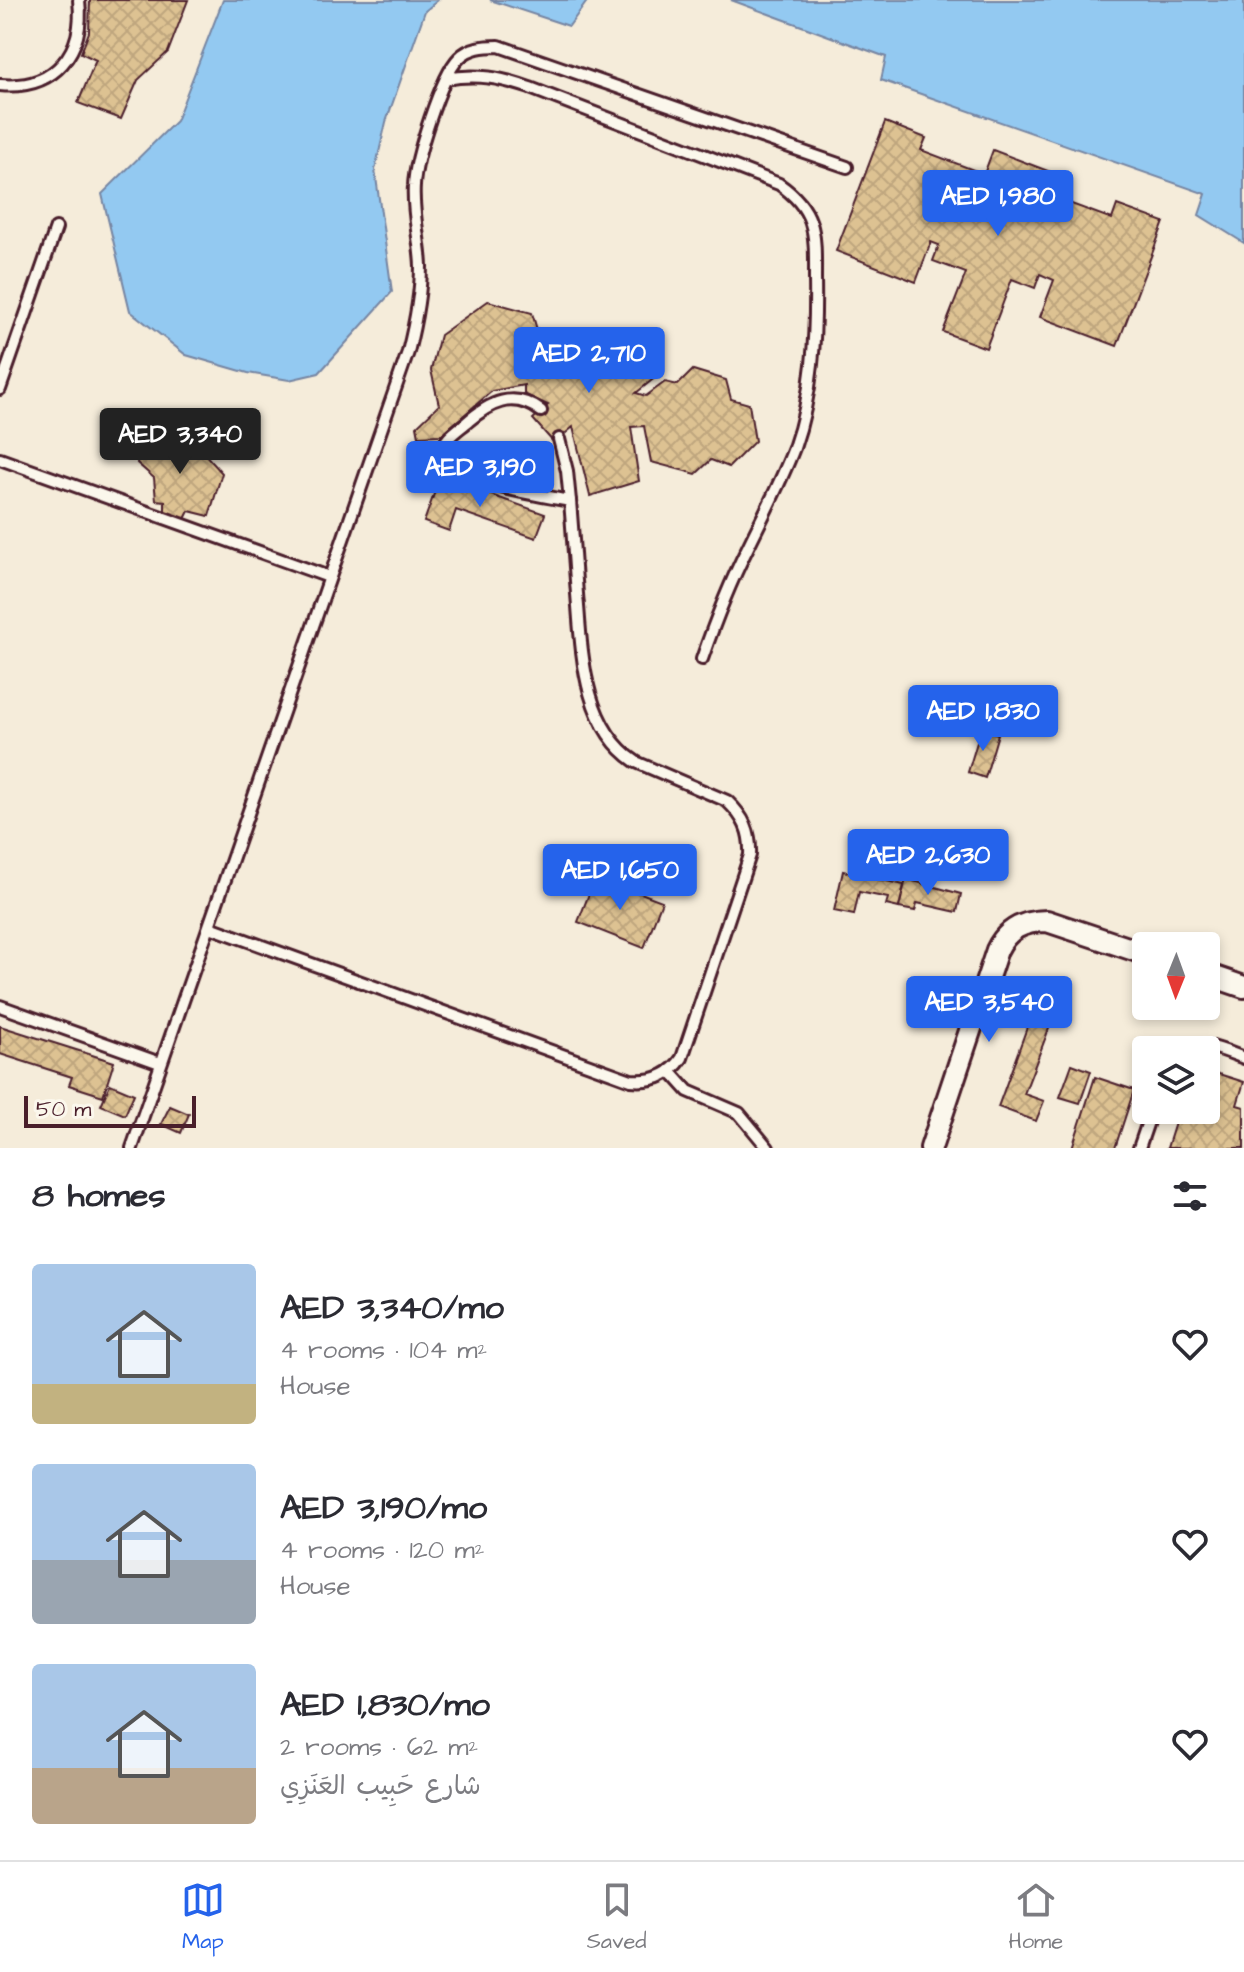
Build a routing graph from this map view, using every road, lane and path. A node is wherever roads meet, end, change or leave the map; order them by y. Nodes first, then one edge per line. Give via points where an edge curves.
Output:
1 (79, 0) edge
2 (446, 79) junction
3 (0, 85) edge
4 (847, 167) dead end
5 (56, 228) dead end
6 (0, 389) edge
7 (541, 411) dead end
8 (559, 439) dead end
9 (0, 459) edge
10 (570, 501) junction
11 (329, 577) junction
12 (702, 659) dead end
13 (210, 927) junction
14 (1132, 949) edge
15 (1220, 979) edge
16 (1244, 987) edge
17 (0, 1006) edge
18 (1220, 1050) edge
19 (1244, 1058) edge
20 (160, 1063) junction
21 (670, 1071) junction
22 (1147, 1124) edge
23 (132, 1148) edge
24 (768, 1148) edge
25 (931, 1148) edge
26 (1139, 1148) edge

1 - 3 lane via 82,21 65,63 25,85
2 - 4 lane via 471,50 499,46
2 - 11 lane via 415,170 421,267 413,331
2 - 12 lane via 480,76 530,88 779,184 806,210 816,246 816,312 803,413 795,446
5 - 6 lane
7 - 10 lane via 505,400 485,407 447,438 442,458 457,473
8 - 10 lane
9 - 11 lane
10 - 21 lane via 584,667 607,734 636,762 727,801 746,825 750,840 750,855 686,1049
11 - 13 lane
13 - 20 lane
13 - 21 lane via 631,1080 651,1080
14 - 25 street via 1047,921 1009,932 997,950
15 - 16 street
17 - 20 lane
18 - 19 lane
20 - 23 lane
21 - 24 lane via 688,1091 739,1113
22 - 26 lane

